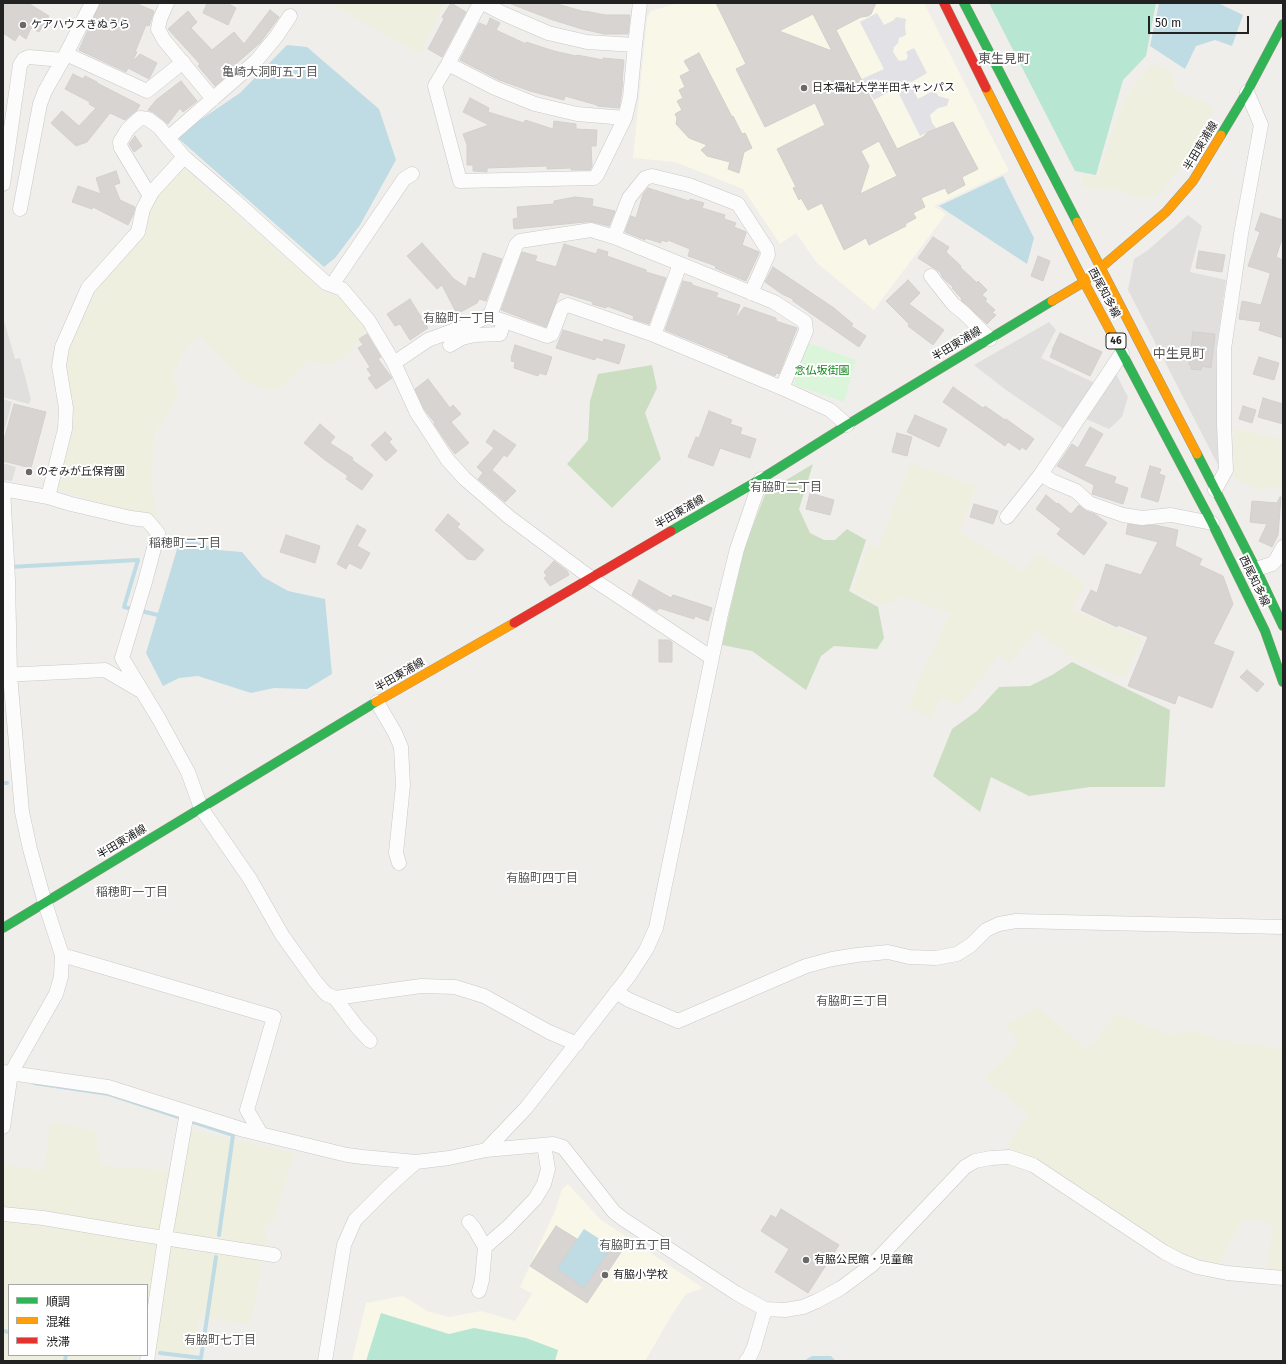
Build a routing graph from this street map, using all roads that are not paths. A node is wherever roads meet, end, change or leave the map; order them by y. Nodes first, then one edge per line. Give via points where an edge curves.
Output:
1 (92, 3) edge
2 (167, 3) edge
3 (480, 3) edge
4 (483, 3) edge
5 (640, 3) edge
6 (944, 3) edge
7 (964, 3) edge
8 (290, 16) dead end
9 (1283, 24) edge
10 (635, 45) junction
11 (64, 57) junction
12 (183, 62) junction
13 (448, 64) junction
14 (1247, 92) junction
15 (213, 99) junction
16 (624, 118) junction
17 (168, 138) junction
18 (184, 157) junction
19 (412, 174) dead end
20 (3, 184) edge
21 (150, 196) junction
22 (20, 209) dead end
23 (614, 237) junction
24 (680, 264) junction
25 (1100, 267) junction
26 (931, 276) dead end
27 (1084, 282) junction
28 (332, 285) junction
29 (751, 293) junction
30 (491, 315) junction
31 (504, 322) junction
32 (654, 335) junction
33 (990, 339) junction
34 (450, 345) dead end
35 (1122, 352) junction
36 (394, 363) junction
37 (782, 388) junction
38 (847, 425) junction
39 (1041, 474) junction
40 (761, 479) junction
41 (3, 488) edge
42 (1216, 490) junction
43 (48, 497) junction
44 (1007, 517) dead end
45 (1212, 523) junction
46 (1283, 547) edge
47 (1256, 569) junction
48 (591, 578) junction
49 (1282, 621) edge
50 (712, 658) junction
51 (7, 675) edge
52 (1283, 682) edge
53 (141, 691) junction
54 (377, 702) junction
55 (201, 808) junction
56 (399, 862) dead end
57 (45, 903) junction
58 (1283, 927) edge
59 (3, 928) edge
60 (62, 954) junction
61 (616, 992) junction
62 (335, 998) junction
63 (370, 1041) dead end
64 (577, 1044) junction
65 (8, 1073) edge
66 (187, 1113) junction
67 (3, 1127) edge
68 (261, 1134) junction
69 (544, 1145) junction
70 (486, 1150) junction
71 (416, 1162) junction
72 (3, 1214) edge
73 (469, 1222) dead end
74 (165, 1238) junction
75 (485, 1247) junction
76 (274, 1255) dead end
77 (1283, 1278) edge
78 (479, 1291) dead end
79 (765, 1309) junction
80 (151, 1360) edge
81 (325, 1361) edge
82 (746, 1361) edge

1 - 11 street
2 - 12 street via 158,29
3 - 13 street
4 - 10 street via 548,33 587,42
5 - 10 street
6 - 27 main road, 西尾知多線 / 46
7 - 25 main road, 西尾知多線 / 46
8 - 15 street via 256,61
9 - 14 main road, 半田東浦線
10 - 16 street via 630,97
11 - 12 street via 147,91
11 - 20 street via 29,57 20,65
11 - 22 street via 40,104
12 - 15 street
13 - 16 street via 495,88 535,104 577,114
13 - 16 street via 435,86 460,181 594,178
14 - 25 main road, 半田東浦線 via 1193,181 1166,212
14 - 42 street via 1261,125 1224,349 1226,470
15 - 17 street
17 - 18 street
17 - 21 street via 148,119 140,118 128,129 120,142 121,148
18 - 21 street
18 - 28 street via 326,283
19 - 28 street via 404,179
21 - 43 street via 143,209 138,232 88,288 62,347 59,366 66,408 65,429
23 - 24 street
23 - 29 street via 629,198 645,178 652,176 689,184 738,204 767,249 768,255
23 - 30 street via 591,230 520,241 516,245
24 - 29 street
24 - 32 street
25 - 27 main road, 半田東浦線
25 - 42 main road, 西尾知多線 / 46
26 - 33 street via 953,304
27 - 33 main road, 半田東浦線
27 - 35 main road, 西尾知多線 / 46
28 - 36 street via 342,289 369,321
29 - 37 street via 774,302 805,322 806,330
30 - 31 street
30 - 36 street via 428,340
31 - 32 street via 547,336 552,334 562,308 568,305
31 - 34 street via 500,334 475,335 462,338
32 - 37 street
33 - 38 main road, 半田東浦線
35 - 39 street
35 - 45 main road, 西尾知多線 / 46
36 - 48 street via 417,413 447,459 464,478 509,517
37 - 38 street via 830,410
38 - 40 main road, 半田東浦線
39 - 44 street
39 - 45 street via 1076,491 1089,503 1122,515 1142,518 1171,515
40 - 48 main road, 半田東浦線
40 - 50 street via 737,549
41 - 43 street
41 - 51 street via 7,576
42 - 47 main road, 西尾知多線 / 46
43 - 53 street via 147,520 158,534 122,658
45 - 52 main road, 西尾知多線 / 46 via 1265,632
46 - 47 street via 1272,564
47 - 49 main road, 西尾知多線 / 46
48 - 50 street
48 - 54 main road, 半田東浦線
50 - 61 street via 656,928 646,950
51 - 53 street via 104,670
51 - 57 street via 22,812
53 - 55 street via 188,772
54 - 55 main road, 半田東浦線
54 - 56 street via 401,748 403,785 396,853
55 - 57 main road, 半田東浦線
55 - 62 street via 250,879 282,935 315,981 326,994
57 - 59 main road, 半田東浦線
57 - 60 street
58 - 61 street via 1016,920 986,930 958,954 936,958 908,957 888,952 832,959 806,966 678,1021
60 - 65 street via 61,977 56,994
60 - 68 street via 274,1017 247,1110
61 - 64 street
62 - 63 street
62 - 64 street via 421,986 455,987 484,996 549,1032
64 - 70 street via 526,1108
65 - 66 street via 108,1087
65 - 67 street via 9,1090
66 - 68 street
66 - 74 street
68 - 71 street via 347,1155
69 - 70 street
69 - 75 street via 548,1169 544,1184 535,1199
69 - 79 street via 563,1147 614,1212 623,1219 736,1293
70 - 71 street
71 - 81 street via 355,1220 344,1245
72 - 74 street
73 - 75 street
74 - 76 street
74 - 80 street
75 - 78 street
77 - 79 street via 1227,1273 1197,1267 1179,1260 1033,1165 1009,1157 991,1158 975,1161 965,1167 872,1265 841,1288 803,1307 786,1310
79 - 82 street via 754,1347

